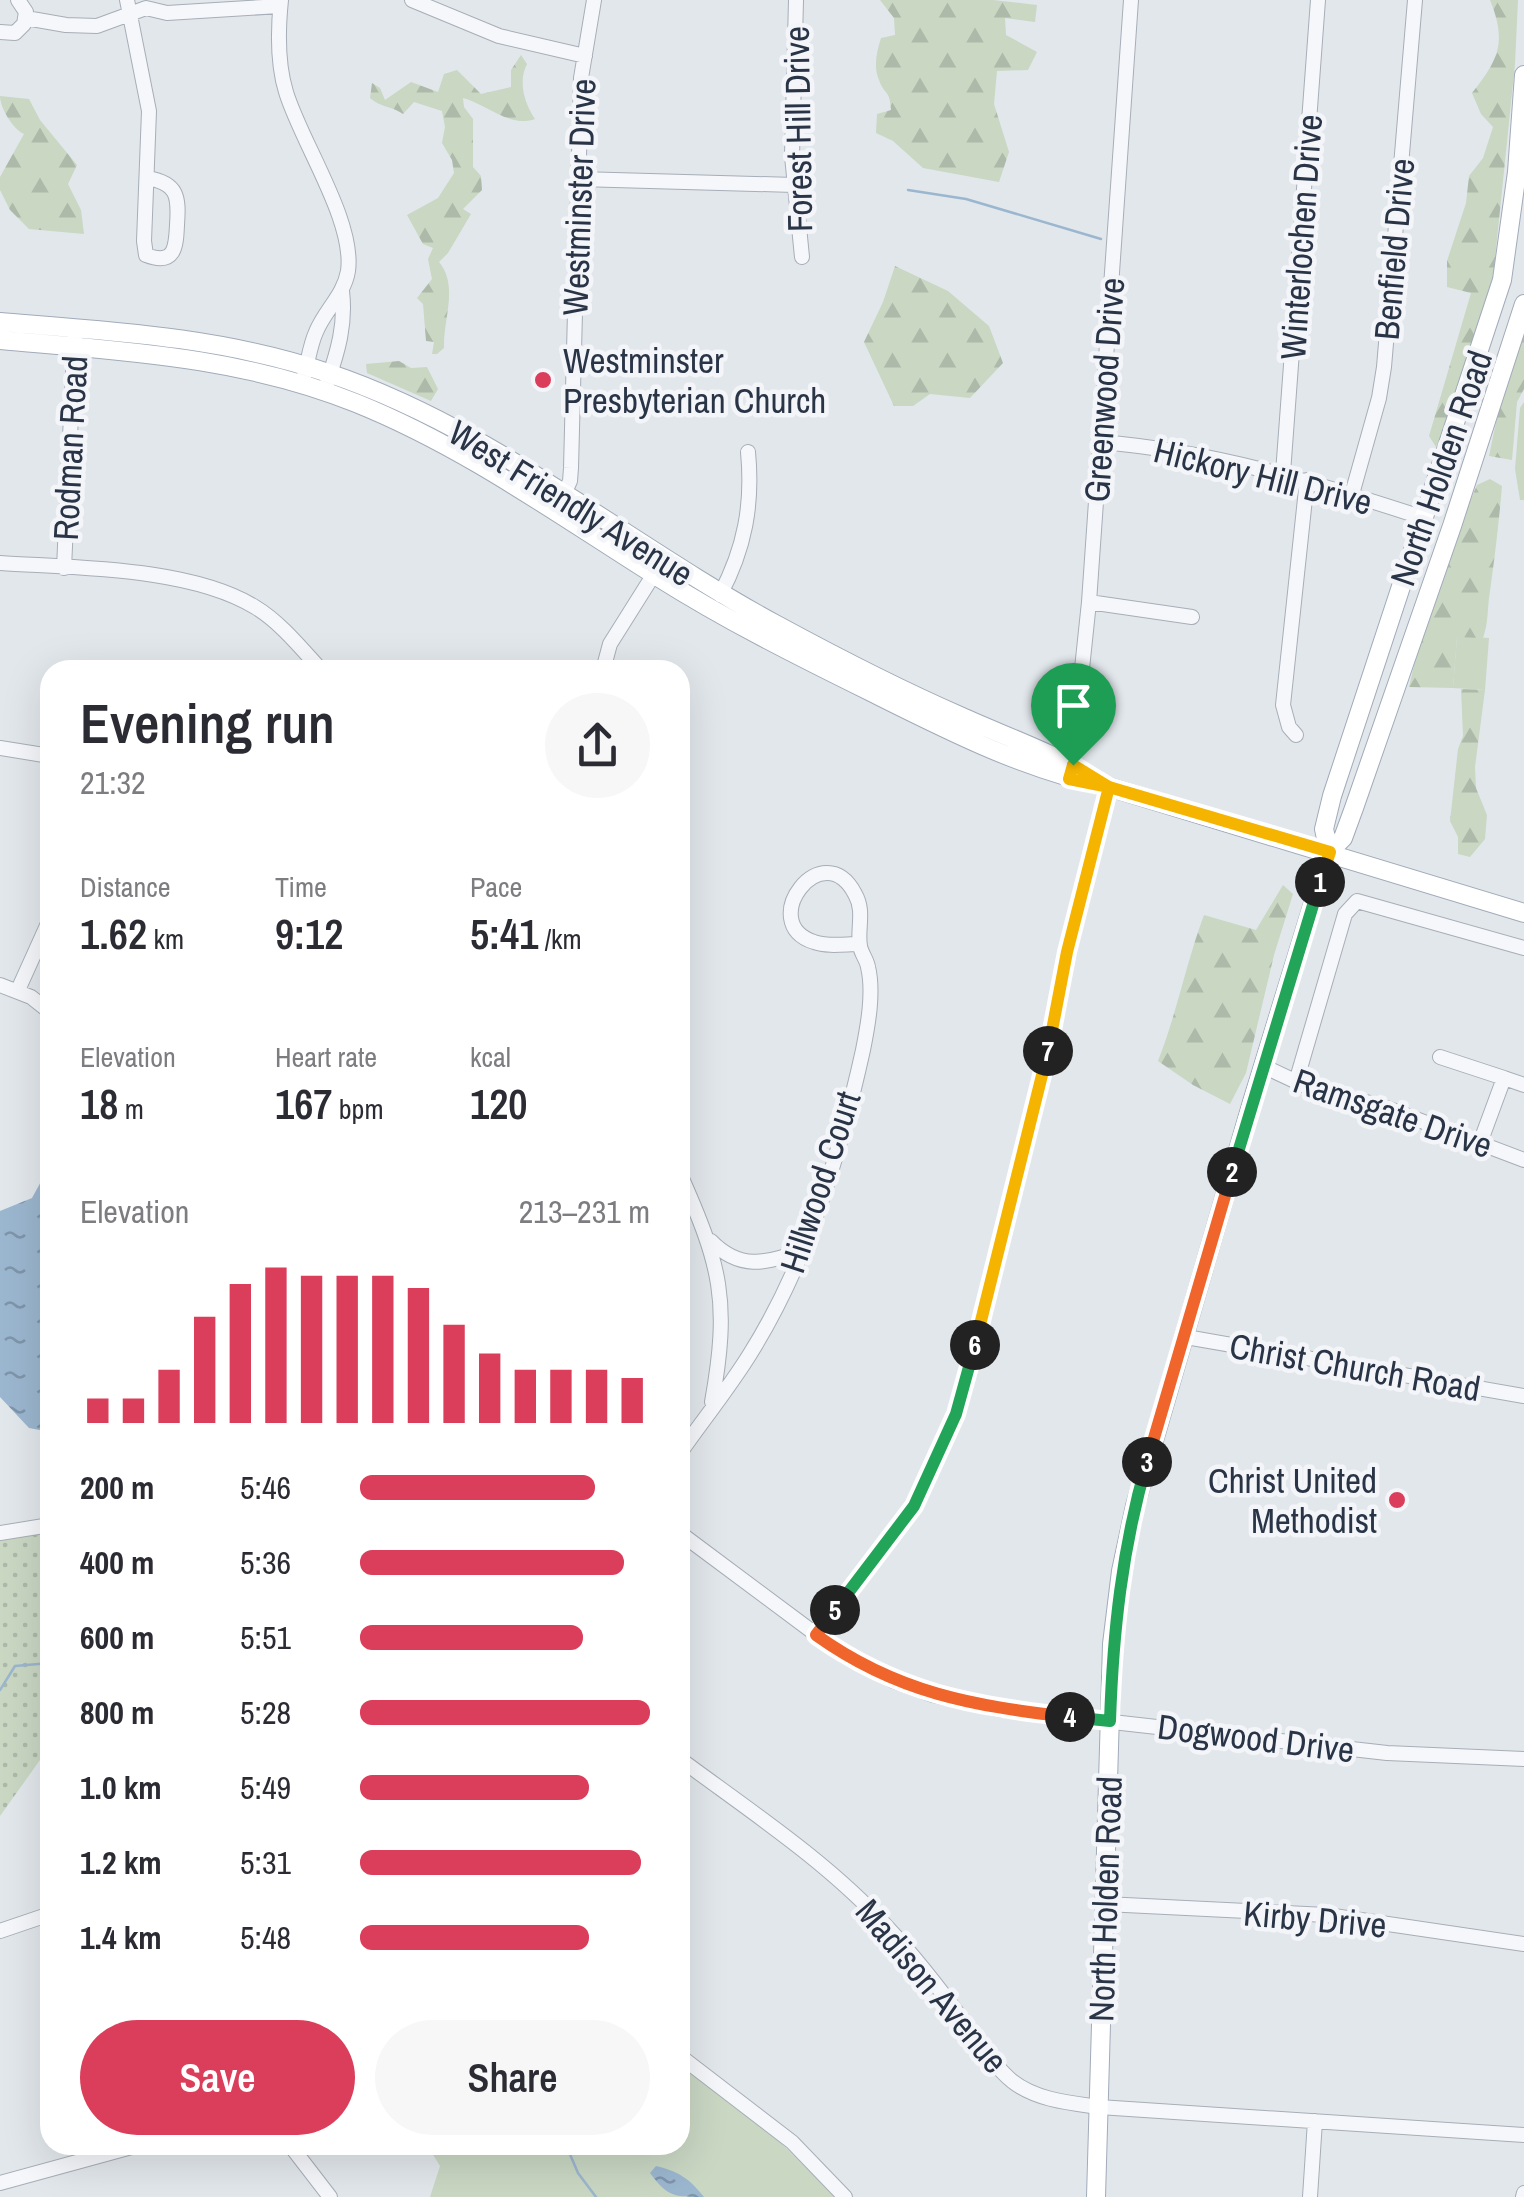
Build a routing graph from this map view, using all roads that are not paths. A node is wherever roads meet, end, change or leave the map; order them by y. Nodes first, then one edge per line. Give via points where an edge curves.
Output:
1 (18, 0) edge
2 (594, 0) edge
3 (796, 0) edge
4 (1130, 0) edge
5 (1318, 0) edge
6 (1415, 0) edge
7 (416, 1) edge
8 (281, 3) edge
9 (129, 8) edge
10 (26, 18) junction
11 (0, 32) edge
12 (584, 56) junction
13 (1524, 75) edge
14 (147, 178) junction
15 (578, 180) junction
16 (794, 185) junction
17 (802, 257) dead end
18 (342, 291) junction
19 (1524, 304) edge
20 (0, 322) edge
21 (75, 338) junction
22 (0, 340) edge
23 (304, 375) junction
24 (328, 382) junction
25 (1100, 442) junction
26 (748, 452) dead end
27 (1283, 473) junction
28 (1306, 480) junction
29 (1352, 494) junction
30 (560, 503) junction
31 (1424, 518) junction
32 (0, 562) edge
33 (64, 568) junction
34 (654, 574) junction
35 (720, 594) junction
36 (1089, 602) junction
37 (1192, 617) dead end
38 (311, 660) edge
39 (606, 660) edge
40 (1296, 734) dead end
41 (0, 748) edge
42 (40, 754) edge
43 (1071, 772) junction
44 (1109, 787) junction
45 (1330, 852) junction
46 (1524, 912) edge
47 (40, 942) edge
48 (859, 944) junction
49 (1524, 948) edge
50 (0, 985) edge
51 (18, 990) junction
52 (40, 1005) edge
53 (1440, 1057) dead end
54 (1263, 1066) junction
55 (1504, 1078) junction
56 (1296, 1082) junction
57 (1524, 1086) edge
58 (1480, 1143) junction
59 (1524, 1160) edge
60 (690, 1197) edge
61 (708, 1239) junction
62 (801, 1251) junction
63 (1186, 1337) junction
64 (1524, 1396) edge
65 (711, 1408) junction
66 (690, 1438) edge
67 (40, 1526) edge
68 (0, 1533) edge
69 (690, 1540) edge
70 (816, 1635) junction
71 (1110, 1721) junction
72 (1524, 1759) edge
73 (690, 1766) edge
74 (1105, 1904) junction
75 (40, 1917) edge
76 (0, 1931) edge
77 (1524, 1944) edge
78 (690, 2064) edge
79 (1099, 2107) junction
80 (1315, 2121) junction
81 (1524, 2135) edge
82 (103, 2155) edge
83 (298, 2155) edge
84 (0, 2183) edge
85 (330, 2197) edge
86 (845, 2197) edge
87 (1096, 2197) edge
88 (1310, 2197) edge

1 - 10 street
2 - 12 street, Westminster Drive
3 - 16 street, Forest Hill Drive
4 - 25 street, Greenwood Drive
5 - 27 street, Winterlochen Drive
6 - 29 street, Benfield Drive via 1384,367
7 - 12 street via 499,36
8 - 9 street via 167,13
8 - 18 street via 284,88 347,241
9 - 10 street via 98,26
9 - 14 street via 149,112
10 - 11 street via 15,33
12 - 15 street, Westminster Drive
13 - 31 main road, North Holden Road via 1502,280
14 - 14 street via 146,254 170,256 178,200 160,180
15 - 16 street
15 - 30 street, Westminster Drive via 571,468
16 - 17 street, Forest Hill Drive
18 - 23 street via 315,333
18 - 24 street via 342,339
19 - 45 main road, North Holden Road via 1354,808
20 - 21 main road, West Friendly Avenue
21 - 22 main road, West Friendly Avenue
21 - 23 main road, West Friendly Avenue
21 - 33 street, Rodman Road
23 - 24 main road, West Friendly Avenue
24 - 30 main road, West Friendly Avenue
25 - 27 street, Hickory Hill Drive via 1215,456
25 - 36 street, Greenwood Drive
26 - 35 street via 748,525
27 - 28 street, Hickory Hill Drive
28 - 29 street, Hickory Hill Drive
28 - 40 street via 1283,705
29 - 31 street, Hickory Hill Drive
30 - 34 main road, West Friendly Avenue
30 - 35 main road, West Friendly Avenue
31 - 45 main road, North Holden Road via 1332,796 1324,828
32 - 33 street
33 - 38 street via 168,578 228,594 256,607
34 - 39 street
34 - 43 main road, West Friendly Avenue via 761,637 948,731
35 - 43 main road, West Friendly Avenue
36 - 37 street
36 - 43 street, Greenwood Drive
41 - 42 street
43 - 44 main road, West Friendly Avenue
44 - 45 main road, West Friendly Avenue
44 - 70 street via 956,1414 914,1506
45 - 46 main road, West Friendly Avenue
45 - 54 main road, North Holden Road
47 - 51 street
48 - 48 street, Hillwood Court via 860,904 847,882 820,874 801,884 791,914 801,934 820,944
48 - 62 street, Hillwood Court via 870,980 863,1048 823,1197
49 - 56 street via 1356,901 1345,914
50 - 51 street
51 - 52 street
53 - 55 street
54 - 56 street, Ramsgate Drive
54 - 63 main road, North Holden Road
55 - 57 street
55 - 58 street
56 - 58 street, Ramsgate Drive
58 - 59 street, Ramsgate Drive
60 - 61 street
61 - 62 street via 725,1255 750,1264
61 - 65 street via 722,1326
62 - 65 street, Hillwood Court via 750,1353
63 - 64 street, Christ Church Road
63 - 71 main road, North Holden Road via 1124,1555
65 - 66 street, Hillwood Court
67 - 68 street
69 - 70 street, Dogwood Drive
70 - 71 street, Dogwood Drive via 845,1656 933,1695
71 - 72 street, Dogwood Drive via 1387,1753
71 - 74 main road, North Holden Road
73 - 79 street, Madison Avenue via 845,1885 1014,2083 1058,2101
74 - 77 street, Kirby Drive via 1327,1916
74 - 79 main road, North Holden Road
75 - 76 street
78 - 86 street via 788,2139
79 - 80 street, Madison Avenue
79 - 87 main road, North Holden Road
80 - 81 street, Madison Avenue
80 - 88 street
82 - 84 street
83 - 85 street

